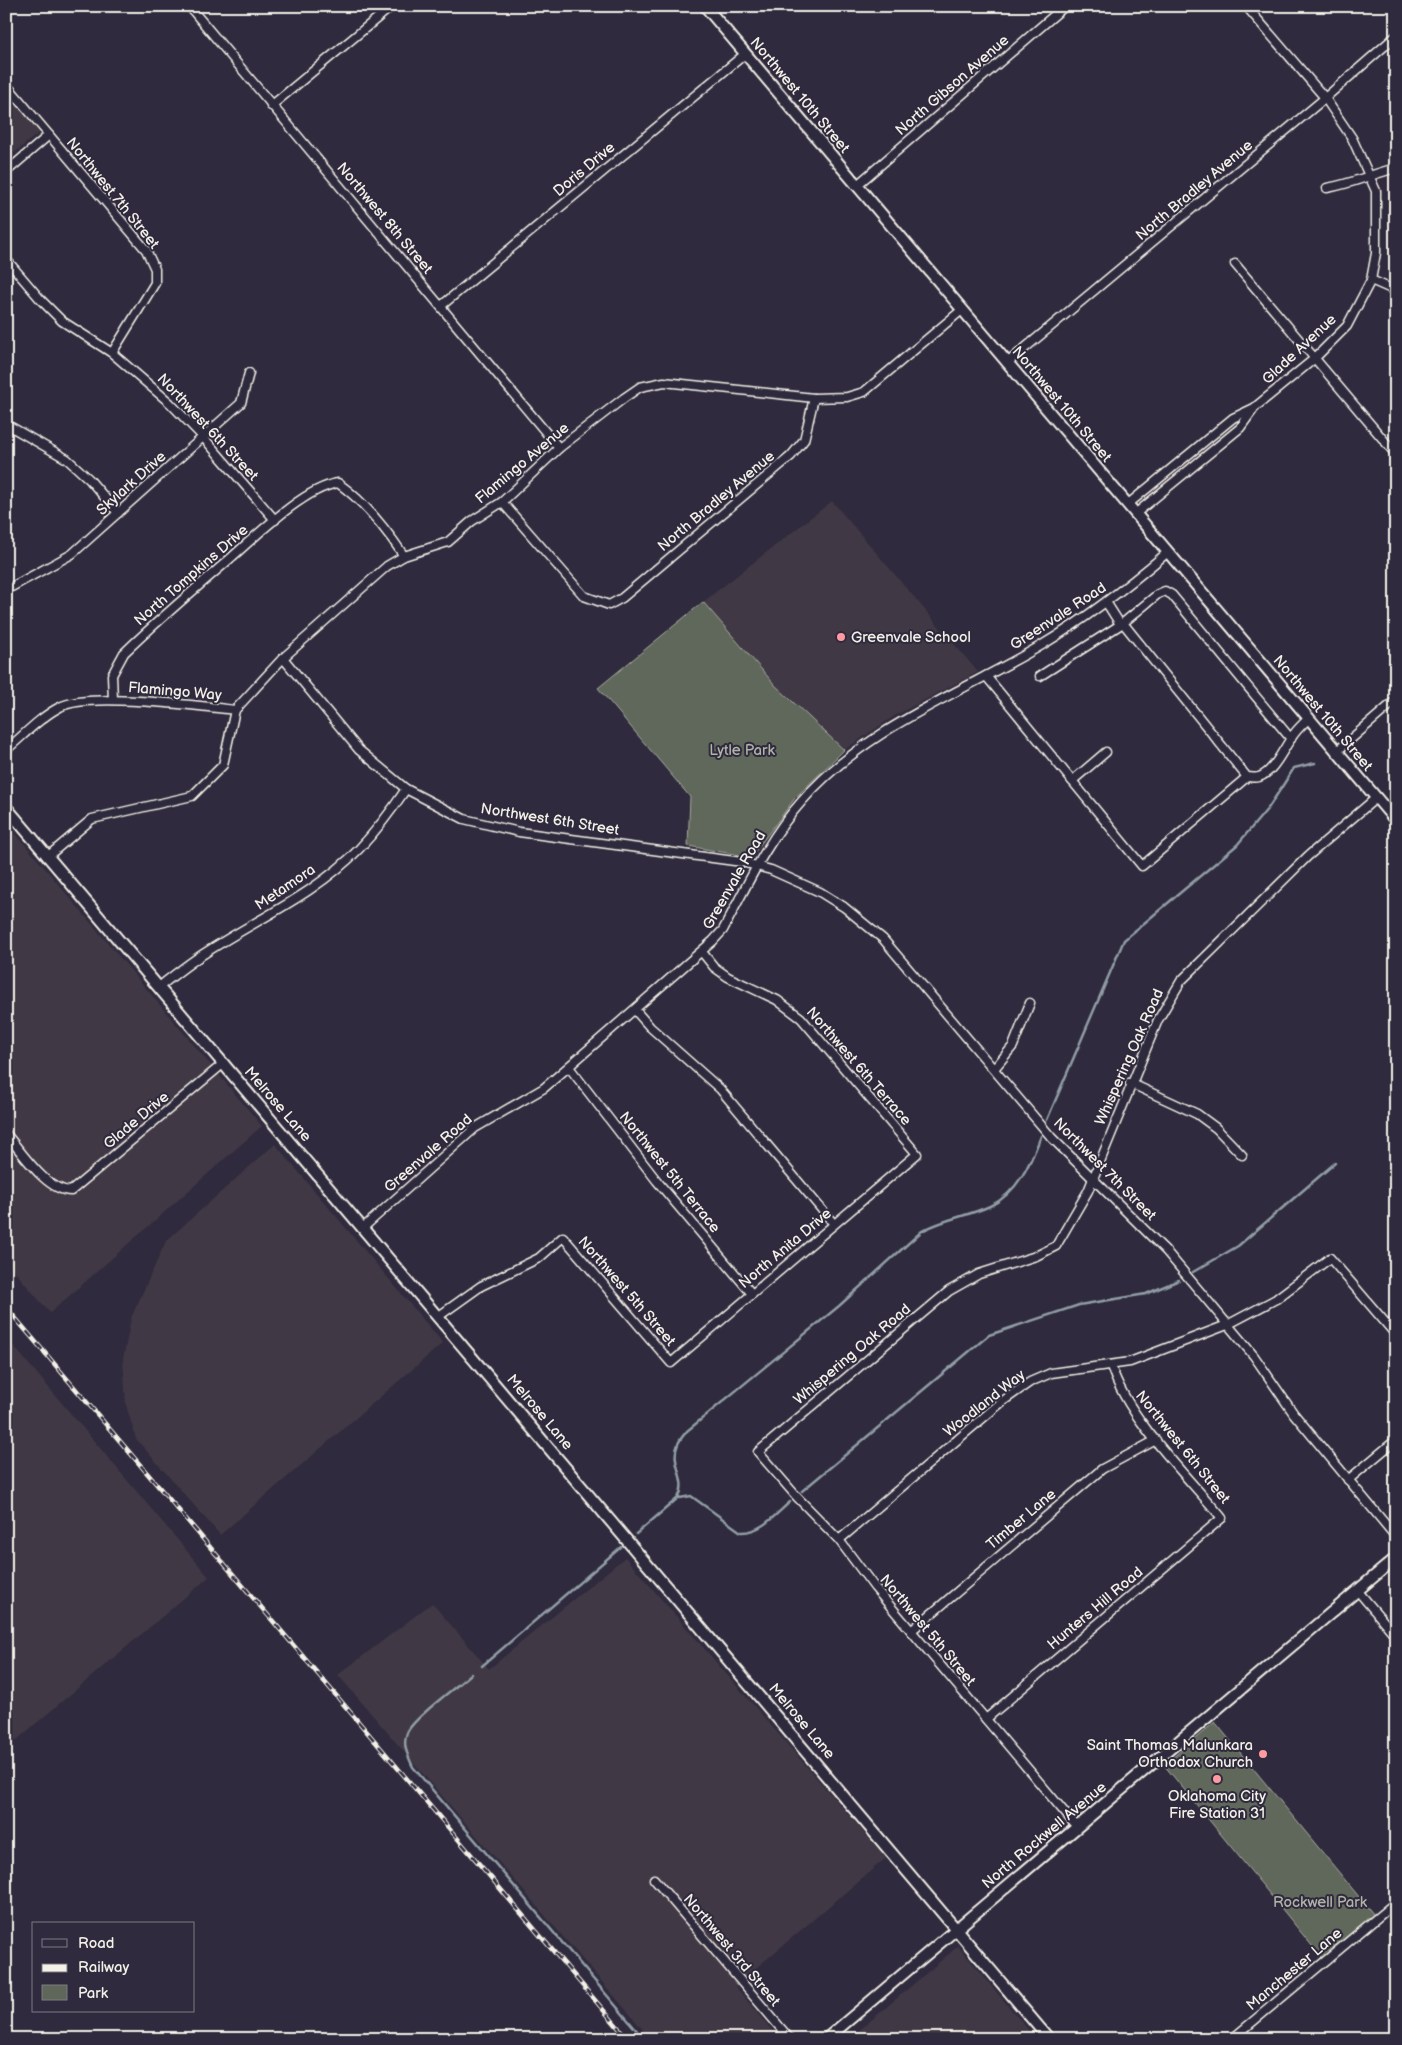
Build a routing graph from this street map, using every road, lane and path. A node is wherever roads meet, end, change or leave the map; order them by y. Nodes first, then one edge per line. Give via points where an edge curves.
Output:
1 (189, 6) edge
2 (392, 6) edge
3 (705, 6) edge
4 (1065, 6) edge
5 (1246, 6) edge
6 (1396, 36) edge
7 (745, 54) junction
8 (6, 84) edge
9 (1325, 98) junction
10 (271, 106) junction
11 (49, 135) junction
12 (1396, 168) edge
13 (6, 172) edge
14 (1368, 176) junction
15 (856, 186) junction
16 (1327, 188) dead end
17 (6, 259) edge
18 (1235, 264) dead end
19 (1371, 280) junction
20 (1396, 291) edge
21 (441, 306) junction
22 (962, 309) junction
23 (112, 353) junction
24 (1314, 359) junction
25 (1008, 363) junction
26 (249, 373) dead end
27 (814, 398) junction
28 (1254, 408) junction
29 (1233, 418) junction
30 (6, 424) edge
31 (1240, 428) junction
32 (203, 437) junction
33 (560, 448) junction
34 (1393, 451) dead end
35 (1187, 454) junction
36 (1196, 464) junction
37 (502, 502) junction
38 (1127, 504) junction
39 (118, 513) junction
40 (1135, 514) junction
41 (275, 520) junction
42 (1168, 552) junction
43 (404, 556) junction
44 (6, 590) edge
45 (1106, 602) junction
46 (1121, 624) junction
47 (283, 658) junction
48 (986, 676) junction
49 (1040, 676) dead end
50 (113, 700) junction
51 (1396, 700) edge
52 (235, 710) junction
53 (1308, 719) junction
54 (1291, 738) junction
55 (6, 750) edge
56 (1106, 752) dead end
57 (1336, 752) junction
58 (1247, 777) junction
59 (1072, 781) junction
60 (406, 789) junction
61 (1376, 798) junction
62 (6, 807) edge
63 (1396, 821) edge
64 (48, 857) junction
65 (756, 866) junction
66 (702, 952) junction
67 (159, 986) junction
68 (1030, 1003) dead end
69 (635, 1010) junction
70 (224, 1064) junction
71 (569, 1067) junction
72 (994, 1069) junction
73 (1130, 1083) junction
74 (6, 1134) edge
75 (917, 1154) joint
76 (1242, 1154) dead end
77 (1092, 1177) junction
78 (834, 1224) junction
79 (364, 1227) junction
80 (752, 1294) junction
81 (439, 1316) junction
82 (1227, 1325) junction
83 (1396, 1335) edge
84 (671, 1363) joint
85 (1111, 1366) junction
86 (1156, 1440) junction
87 (1396, 1440) edge
88 (758, 1452) joint
89 (1348, 1480) junction
90 (1222, 1518) joint
91 (1396, 1537) edge
92 (839, 1540) junction
93 (1396, 1558) edge
94 (1358, 1590) junction
95 (911, 1631) junction
96 (1396, 1636) edge
97 (986, 1719) junction
98 (1076, 1827) junction
99 (654, 1879) dead end
100 (1396, 1902) edge
101 (956, 1928) junction
102 (790, 2039) edge
103 (826, 2039) edge
104 (1049, 2039) edge
105 (1232, 2039) edge

1 - 10 street, Northwest 8th Street
2 - 10 street
3 - 7 main road, Northwest 10th Street
4 - 15 street, North Gibson Avenue
5 - 9 street, Glade Avenue
6 - 9 street, North Bradley Avenue
7 - 15 main road, Northwest 10th Street
7 - 21 street, Doris Drive
8 - 11 street, Northwest 7th Street
9 - 14 street, Glade Avenue via 1352,138
9 - 25 street, North Bradley Avenue
10 - 21 street, Northwest 8th Street
11 - 13 street
11 - 23 street, Northwest 7th Street via 146,250 155,269 155,283
12 - 14 street
14 - 16 street
14 - 19 street, Glade Avenue via 1376,191 1378,215
15 - 22 main road, Northwest 10th Street
17 - 23 street, Northwest 6th Street via 62,321
18 - 24 street
19 - 20 street
19 - 24 street, Glade Avenue via 1347,326
21 - 33 street, Northwest 8th Street
22 - 25 main road, Northwest 10th Street
22 - 27 street, Flamingo Avenue via 864,392 847,397
23 - 32 street, Northwest 6th Street
24 - 28 street, Glade Avenue
24 - 34 street
25 - 38 main road, Northwest 10th Street
26 - 32 street, Skylark Drive via 241,404
27 - 33 street, Flamingo Avenue via 664,382 640,387
27 - 37 street, North Bradley Avenue via 804,440 791,456 622,598 609,605 584,596
28 - 29 street, Glade Avenue
28 - 31 street, Glade Avenue
29 - 31 street
29 - 35 street, Glade Avenue
30 - 39 street via 67,459
31 - 36 street, Glade Avenue
32 - 39 street, Skylark Drive
32 - 41 street, Northwest 6th Street
33 - 37 street, Flamingo Avenue
35 - 36 street
35 - 38 street, Glade Avenue
36 - 40 street, Glade Avenue
37 - 43 street, Flamingo Avenue via 472,521 448,542
38 - 40 main road, Northwest 10th Street
39 - 44 street, Skylark Drive via 72,554
40 - 42 main road, Northwest 10th Street
41 - 43 street, North Tompkins Drive via 308,495 338,482 354,494
41 - 50 street, North Tompkins Drive via 124,653 112,675
42 - 45 street, Greenvale Road
42 - 53 main road, Northwest 10th Street
43 - 47 street, Flamingo Avenue via 387,566
45 - 46 street
45 - 48 street, Greenvale Road via 1043,644
46 - 49 street
46 - 54 street via 1158,594 1165,591 1172,595
46 - 58 street
47 - 52 street, Flamingo Avenue
47 - 60 street, Northwest 6th Street via 359,750
48 - 59 street
48 - 65 street, Greenvale Road via 875,736 801,801
50 - 52 street, Flamingo Way
50 - 55 street via 61,706
51 - 57 street
52 - 64 street via 223,765 192,796 92,819
53 - 54 street
53 - 57 main road, Northwest 10th Street
54 - 58 street via 1263,775
56 - 59 street
57 - 61 main road, Northwest 10th Street
58 - 59 street via 1142,866
60 - 65 street, Northwest 6th Street via 464,819 519,832 717,857
60 - 67 street, Metamora via 386,819 358,850 323,879 205,953
61 - 63 main road, Northwest 10th Street
61 - 73 street, Whispering Oak Road via 1308,856 1181,981 1161,1014
62 - 64 main road, Melrose Lane
64 - 67 main road, Melrose Lane
65 - 66 street, Greenvale Road via 723,930
65 - 72 street, Northwest 7th Street via 795,879 820,892 865,923 883,939
66 - 69 street, Greenvale Road
66 - 75 street, Northwest 6th Terrace via 721,972 777,1000 801,1018
67 - 70 main road, Melrose Lane
68 - 72 street via 1013,1046
69 - 71 street, Greenvale Road
69 - 78 street via 720,1089
70 - 74 street, Glade Drive via 71,1191 63,1191 48,1182
70 - 79 main road, Melrose Lane
71 - 79 street, Greenvale Road via 537,1092 475,1128
71 - 80 street, Northwest 5th Terrace via 657,1182
72 - 77 street, Northwest 7th Street via 1052,1138
73 - 76 street via 1197,1114
73 - 77 street, Whispering Oak Road
75 - 78 street, North Anita Drive
77 - 82 street, Northwest 7th Street via 1136,1220
77 - 88 street, Whispering Oak Road via 1088,1191 1056,1246 1036,1256 979,1274 949,1290
78 - 80 street, North Anita Drive
79 - 81 main road, Melrose Lane
80 - 84 street, North Anita Drive
81 - 84 street, Northwest 5th Street via 481,1286 539,1258 563,1237
81 - 101 main road, Melrose Lane
82 - 83 street, Woodland Way via 1276,1299 1330,1258
82 - 85 street, Woodland Way via 1153,1354
82 - 89 street, Northwest 7th Street
85 - 86 street, Northwest 6th Street via 1117,1386
85 - 92 street, Woodland Way via 1051,1373 1018,1390
86 - 90 street, Northwest 6th Street
86 - 95 street, Timber Lane via 1102,1469
87 - 89 street
88 - 92 street, Northwest 5th Street via 796,1497
89 - 91 street, Northwest 7th Street
90 - 97 street, Hunters Hill Road
92 - 95 street, Northwest 5th Street
93 - 94 main road, North Rockwell Avenue
94 - 96 street
94 - 98 main road, North Rockwell Avenue
95 - 97 street, Northwest 5th Street
97 - 98 street, Northwest 5th Street
98 - 101 main road, North Rockwell Avenue
99 - 102 street, Northwest 3rd Street
100 - 105 street, Manchester Lane
101 - 103 main road, North Rockwell Avenue
101 - 104 main road, Melrose Lane

